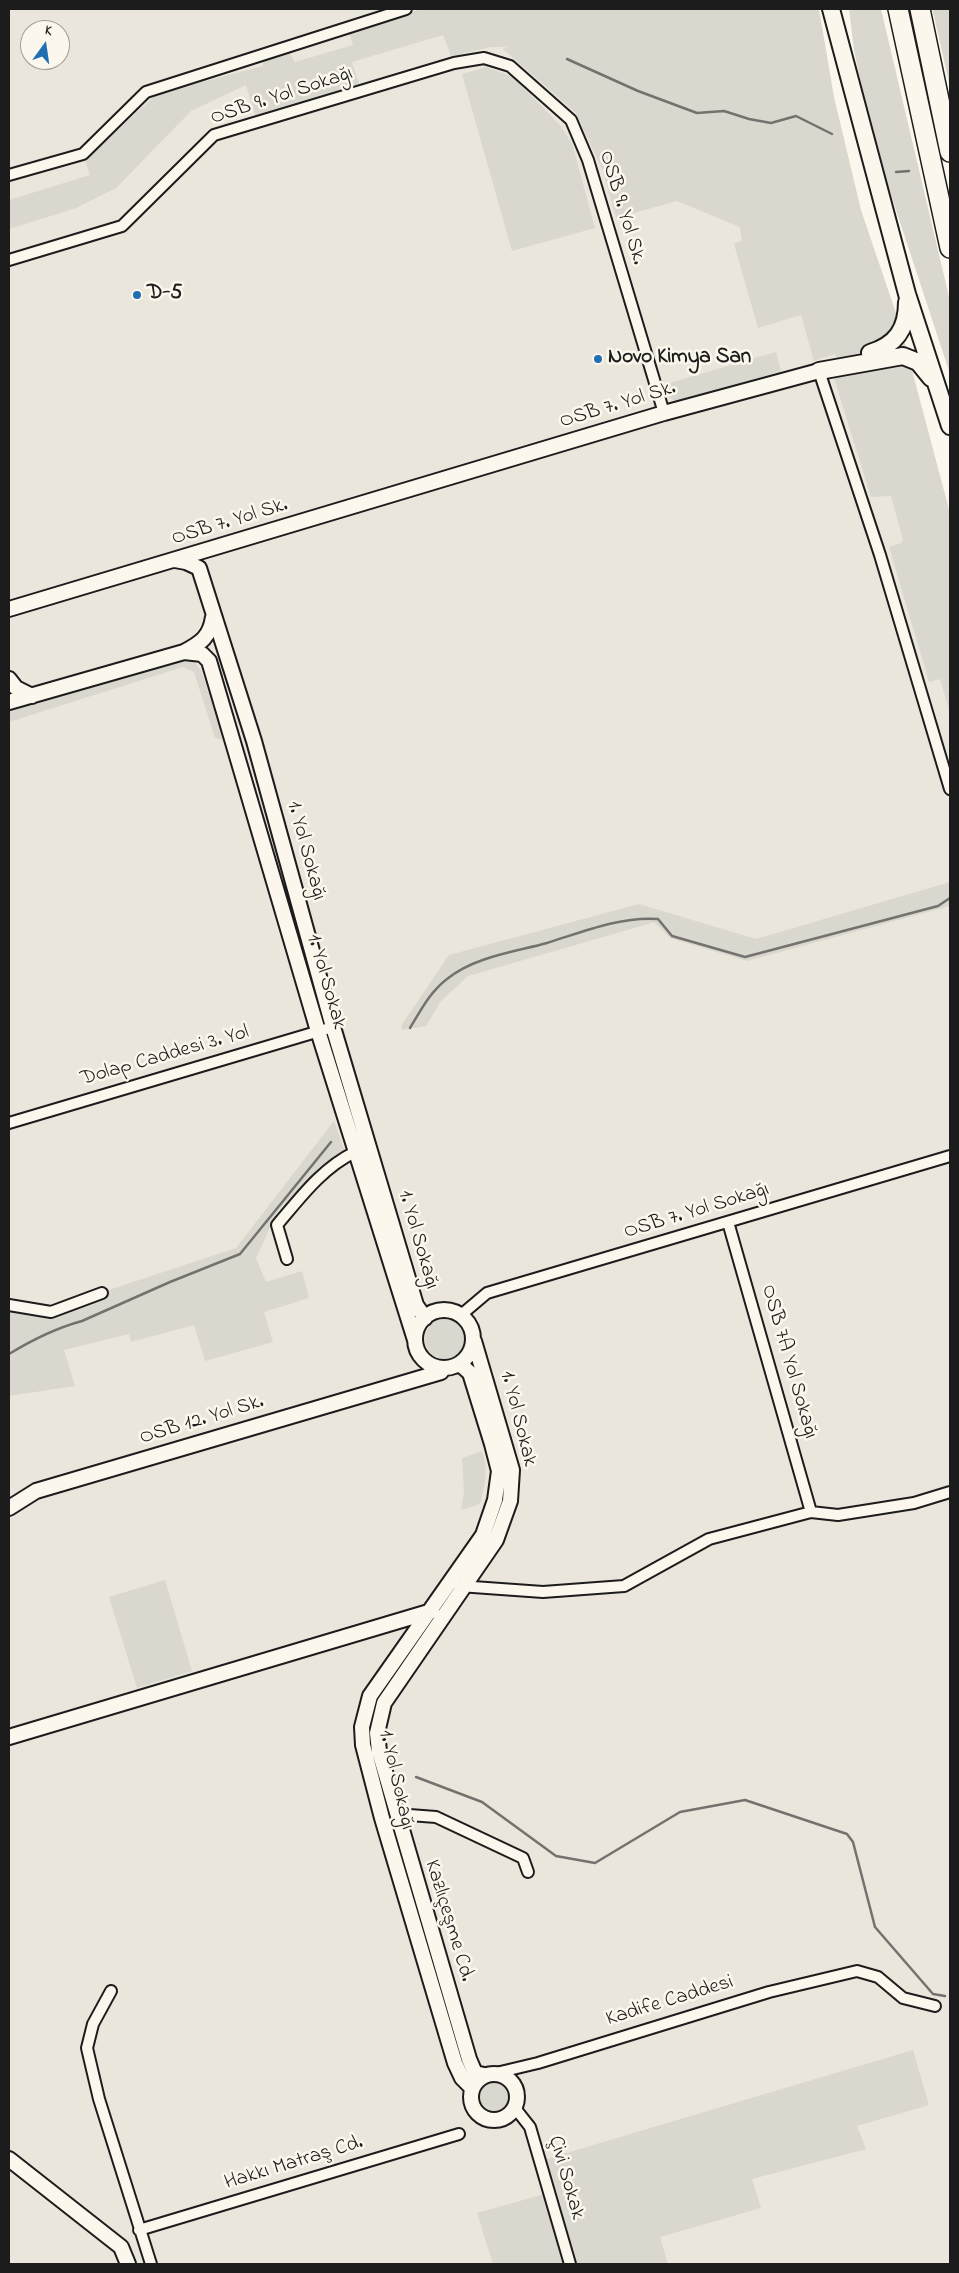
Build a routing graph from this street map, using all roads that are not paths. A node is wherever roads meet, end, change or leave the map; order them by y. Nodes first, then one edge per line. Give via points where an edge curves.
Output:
1 (406, 9) edge
2 (831, 9) edge
3 (838, 9) edge
4 (898, 9) edge
5 (920, 9) edge
6 (836, 33) junction
7 (484, 58) joint
8 (950, 152) edge
9 (9, 175) edge
10 (950, 248) edge
11 (9, 260) edge
12 (907, 294) junction
13 (819, 371) junction
14 (938, 388) junction
15 (664, 412) junction
16 (950, 426) edge
17 (209, 549) junction
18 (175, 560) junction
19 (199, 568) junction
20 (9, 608) edge
21 (213, 616) junction
22 (184, 652) junction
23 (9, 678) edge
24 (32, 696) junction
25 (9, 702) edge
26 (950, 789) edge
27 (333, 1026) junction
28 (318, 1031) junction
29 (9, 1123) edge
30 (355, 1152) junction
31 (950, 1156) edge
32 (728, 1222) junction
33 (287, 1259) dead end
34 (102, 1293) dead end
35 (9, 1305) edge
36 (461, 1315) junction
37 (425, 1318) junction
38 (415, 1340) junction
39 (474, 1341) junction
40 (424, 1361) junction
41 (460, 1364) junction
42 (443, 1369) junction
43 (410, 1380) junction
44 (36, 1491) junction
45 (950, 1492) edge
46 (9, 1498) edge
47 (9, 1508) edge
48 (812, 1512) junction
49 (450, 1584) junction
50 (465, 1587) junction
51 (430, 1611) junction
52 (447, 1612) junction
53 (9, 1737) edge
54 (396, 1814) junction
55 (528, 1872) dead end
56 (111, 1991) dead end
57 (935, 2006) dead end
58 (490, 2074) junction
59 (472, 2088) junction
60 (515, 2108) junction
61 (459, 2134) dead end
62 (9, 2159) edge
63 (139, 2230) junction
64 (128, 2264) edge
65 (151, 2264) edge
66 (570, 2264) edge

1 - 9 street via 146,92 83,154
2 - 6 main road
3 - 6 main road
4 - 10 highway
5 - 8 highway
6 - 12 main road
7 - 11 street, OSB 9. Yol Sokağı via 454,63 214,135 122,226
7 - 15 street, OSB 9. Yol Sk. via 510,66 571,120 588,160
12 - 13 main road via 905,321 893,342
12 - 14 main road
13 - 14 main road via 903,356 918,362
13 - 15 street, OSB 7. Yol Sk.
13 - 26 street via 880,555
14 - 16 main road
15 - 17 street, OSB 7. Yol Sk.
17 - 18 street, OSB 7. Yol Sk.
17 - 19 street
18 - 19 street
18 - 20 street, OSB 7. Yol Sk.
19 - 21 street, 1. Yol Sokağı
21 - 22 street via 211,630 204,641
21 - 27 street, 1. Yol Sokağı via 254,741
22 - 24 street
22 - 28 street, 1. Yol Sokak via 202,654 209,661
23 - 24 street via 16,688
24 - 25 street
27 - 28 street, Dolap Caddesi 3. Yol
27 - 37 street, 1. Yol Sokağı via 416,1305
28 - 29 street, Dolap Caddesi 3. Yol
28 - 30 street, 1. Yol Sokak
30 - 33 street via 311,1184 277,1225
30 - 38 street, 1. Yol Sokak
31 - 32 street, OSB 7. Yol Sokağı
32 - 36 street, OSB 7. Yol Sokağı via 487,1293
32 - 48 street, OSB 7A Yol Sokağı
34 - 35 street via 51,1312
36 - 37 street, 1. Yol Sokağı via 442,1310
36 - 39 street via 473,1331
37 - 38 street, 1. Yol Sokağı via 419,1324
38 - 40 street
39 - 41 street via 472,1350
39 - 50 street, 1. Yol Sokak via 512,1470 510,1501 496,1540
40 - 42 street
40 - 43 street
41 - 42 street
41 - 49 street, 1. Yol Sokağı via 470,1373 479,1396 499,1471 496,1500 484,1534
42 - 43 street, OSB 12. Yol Sk.
43 - 44 street, OSB 12. Yol Sk.
44 - 46 street
44 - 47 street, OSB 12. Yol Sk.
45 - 48 street via 914,1503 838,1515
48 - 50 street via 708,1539 624,1586 543,1592
49 - 50 street
49 - 51 street, 1. Yol Sokağı
50 - 52 street, Kazlıçeşme Cd.
51 - 52 street
51 - 53 street
51 - 59 street, 1. Yol Sokağı via 370,1696 362,1727 363,1745 456,2063 462,2078
52 - 54 street, Kazlıçeşme Cd. via 384,1703 377,1733
54 - 55 street via 436,1817 523,1858
54 - 58 street, Kazlıçeşme Cd. via 469,2059 475,2073
56 - 63 street via 93,2024 87,2048
57 - 58 street, Kadife Caddesi via 903,1998 878,1978 857,1970 768,1992 538,2063
58 - 59 street via 476,2080
58 - 60 street via 504,2075 515,2085
59 - 60 street via 471,2104 488,2120 503,2118
60 - 66 street, Çivi Sokak via 530,2127
61 - 63 street, Hakkı Matraş Cd.
62 - 64 street via 121,2247
63 - 65 street

